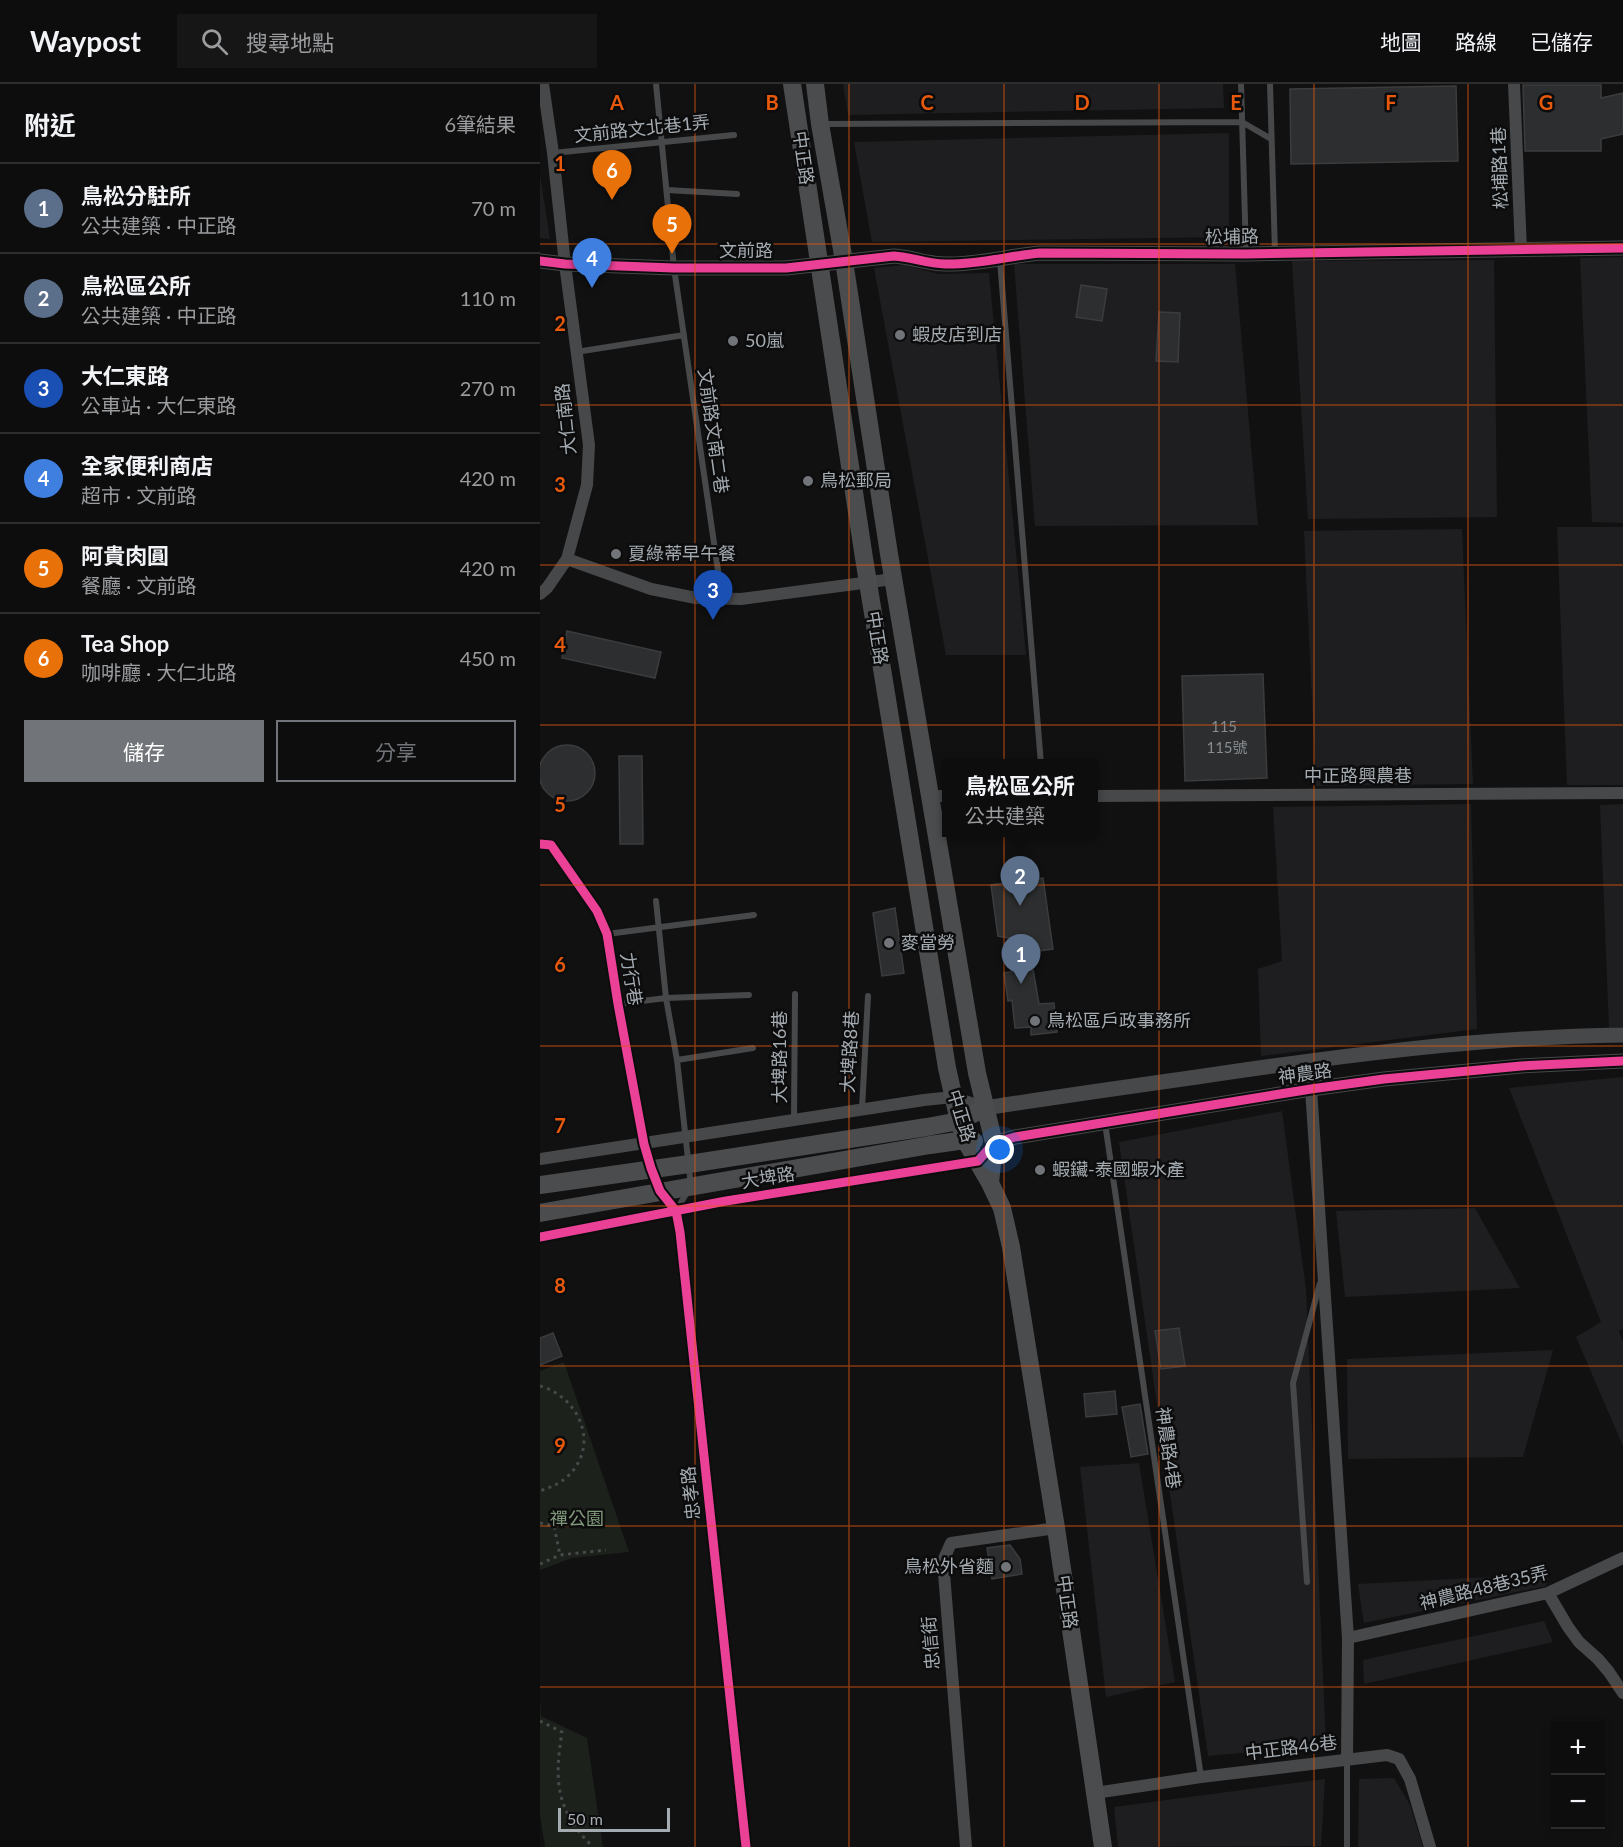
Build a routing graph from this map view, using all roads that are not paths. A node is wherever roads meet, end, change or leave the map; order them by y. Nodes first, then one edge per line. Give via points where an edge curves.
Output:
1 (543, 84) edge
2 (656, 84) edge
3 (792, 84) edge
4 (815, 84) edge
5 (1241, 84) edge
6 (1270, 84) edge
7 (1514, 84) edge
8 (1242, 123) junction
9 (820, 124) junction
10 (734, 135) dead end
11 (1271, 139) junction
12 (663, 143) junction
13 (553, 153) junction
14 (667, 190) junction
15 (737, 194) dead end
16 (1623, 248) edge
17 (1521, 250) junction
18 (1275, 253) junction
19 (1245, 254) junction
20 (1000, 260) junction
21 (540, 261) edge
22 (844, 261) junction
23 (565, 264) junction
24 (818, 264) junction
25 (674, 268) junction
26 (684, 335) junction
27 (576, 352) junction
28 (567, 559) junction
29 (893, 579) junction
30 (868, 582) junction
31 (540, 594) edge
32 (723, 599) junction
33 (1041, 759) edge
34 (1623, 793) edge
35 (938, 796) edge
36 (1098, 796) edge
37 (942, 823) edge
38 (944, 837) edge
39 (540, 844) edge
40 (656, 901) dead end
41 (754, 915) dead end
42 (659, 928) junction
43 (607, 934) junction
44 (795, 994) dead end
45 (749, 995) dead end
46 (868, 996) dead end
47 (666, 998) junction
48 (618, 1004) junction
49 (1623, 1035) edge
50 (753, 1048) dead end
51 (677, 1060) junction
52 (1306, 1061) junction
53 (1623, 1061) edge
54 (1311, 1089) junction
55 (953, 1097) junction
56 (985, 1108) junction
57 (862, 1110) junction
58 (795, 1120) junction
59 (958, 1121) junction
60 (1104, 1122) junction
61 (686, 1137) junction
62 (965, 1140) junction
63 (994, 1143) junction
64 (644, 1144) junction
65 (540, 1160) edge
66 (978, 1161) junction
67 (689, 1164) junction
68 (651, 1168) junction
69 (990, 1183) junction
70 (540, 1185) edge
71 (691, 1186) junction
72 (660, 1191) junction
73 (676, 1211) junction
74 (540, 1213) edge
75 (540, 1237) edge
76 (1323, 1274) junction
77 (1056, 1528) junction
78 (1623, 1558) edge
79 (1307, 1582) dead end
80 (1548, 1593) junction
81 (1348, 1638) junction
82 (1623, 1693) edge
83 (1347, 1759) junction
84 (1201, 1777) junction
85 (1095, 1793) junction
86 (746, 1847) edge
87 (966, 1847) edge
88 (1102, 1847) edge
89 (1347, 1847) edge
90 (1430, 1847) edge

1 - 13 street, 大仁南路
2 - 12 lane, 文前路文南二巷
3 - 24 main road, 中正路
4 - 9 main road, 中正路
5 - 8 lane
6 - 11 lane
7 - 17 street, 松埔路1巷
8 - 9 lane
8 - 11 lane
8 - 19 lane
9 - 22 main road, 中正路
10 - 12 lane, 文前路文北巷1弄
11 - 18 lane
12 - 13 lane, 文前路文北巷1弄
12 - 14 lane, 文前路文南二巷
13 - 23 street, 大仁南路
14 - 15 lane
14 - 25 lane, 文前路文南二巷
16 - 17 street, 松埔路
17 - 18 street, 松埔路
18 - 19 street, 松埔路
19 - 20 street, 松埔路 via 1040,253
20 - 22 street, 松埔路 via 945,264 894,256
20 - 33 lane
21 - 23 street, 文前路
22 - 24 street, 文前路
22 - 29 main road, 中正路
23 - 25 street, 文前路
23 - 27 street, 大仁南路
24 - 25 street, 文前路 via 786,268
24 - 30 main road, 中正路
25 - 26 lane, 文前路文南二巷
26 - 27 lane
26 - 32 lane, 文前路文南二巷
27 - 28 street, 大仁南路 via 589,445 587,485
28 - 31 street, 大仁南路
28 - 32 street via 651,589
29 - 30 street
29 - 35 main road, 中正路
30 - 32 street
30 - 55 main road, 中正路
34 - 36 street, 中正路興農巷
35 - 37 main road, 中正路
38 - 56 main road, 中正路
39 - 43 street, 力行巷 via 551,845 597,911
40 - 42 lane
41 - 42 lane
42 - 43 lane
42 - 47 lane
43 - 48 street, 力行巷
44 - 58 lane, 大埤路16巷
45 - 47 lane
46 - 57 lane, 大埤路8巷
47 - 48 lane
47 - 51 lane
48 - 64 street, 力行巷
49 - 52 street, 神農路 via 1518,1038
50 - 51 lane
51 - 61 lane
52 - 54 street
52 - 56 street, 神農路
53 - 54 street, 神農路 via 1521,1066
54 - 60 street, 神農路
54 - 76 street
55 - 56 street
55 - 57 street
55 - 59 main road, 中正路
56 - 59 main road, 大埤路
56 - 63 main road, 中正路
57 - 58 street
58 - 61 street
59 - 62 main road, 中正路
59 - 67 main road, 大埤路
60 - 63 street, 神農路
60 - 84 lane, 神農路4巷
61 - 64 street
61 - 67 lane
62 - 63 main road, 大埤路
62 - 66 main road, 中正路
62 - 71 main road, 大埤路
63 - 66 street
63 - 69 main road, 中正路
64 - 65 street
64 - 68 street, 忠孝路
66 - 69 main road, 中正路
66 - 73 street, 大埤路
67 - 68 main road, 大埤路
67 - 71 lane
68 - 70 main road, 大埤路
68 - 72 street, 忠孝路
69 - 77 main road, 中正路 via 1002,1208 1011,1247
71 - 72 main road, 大埤路
71 - 73 lane
72 - 73 street, 忠孝路
72 - 74 main road, 大埤路
73 - 75 street, 大埤路
73 - 86 street, 忠孝路
76 - 79 lane via 1293,1383
76 - 81 street
77 - 85 main road, 中正路
77 - 87 street, 忠信街 via 951,1543 943,1561
78 - 80 street, 神農路48巷35弄
80 - 81 street, 神農路48巷35弄
80 - 82 street via 1568,1627
81 - 83 street
83 - 84 street, 中正路46巷
83 - 89 lane
83 - 90 street, 中正路46巷 via 1387,1755 1399,1759 1410,1779
84 - 85 street, 中正路46巷
85 - 88 main road, 中正路

